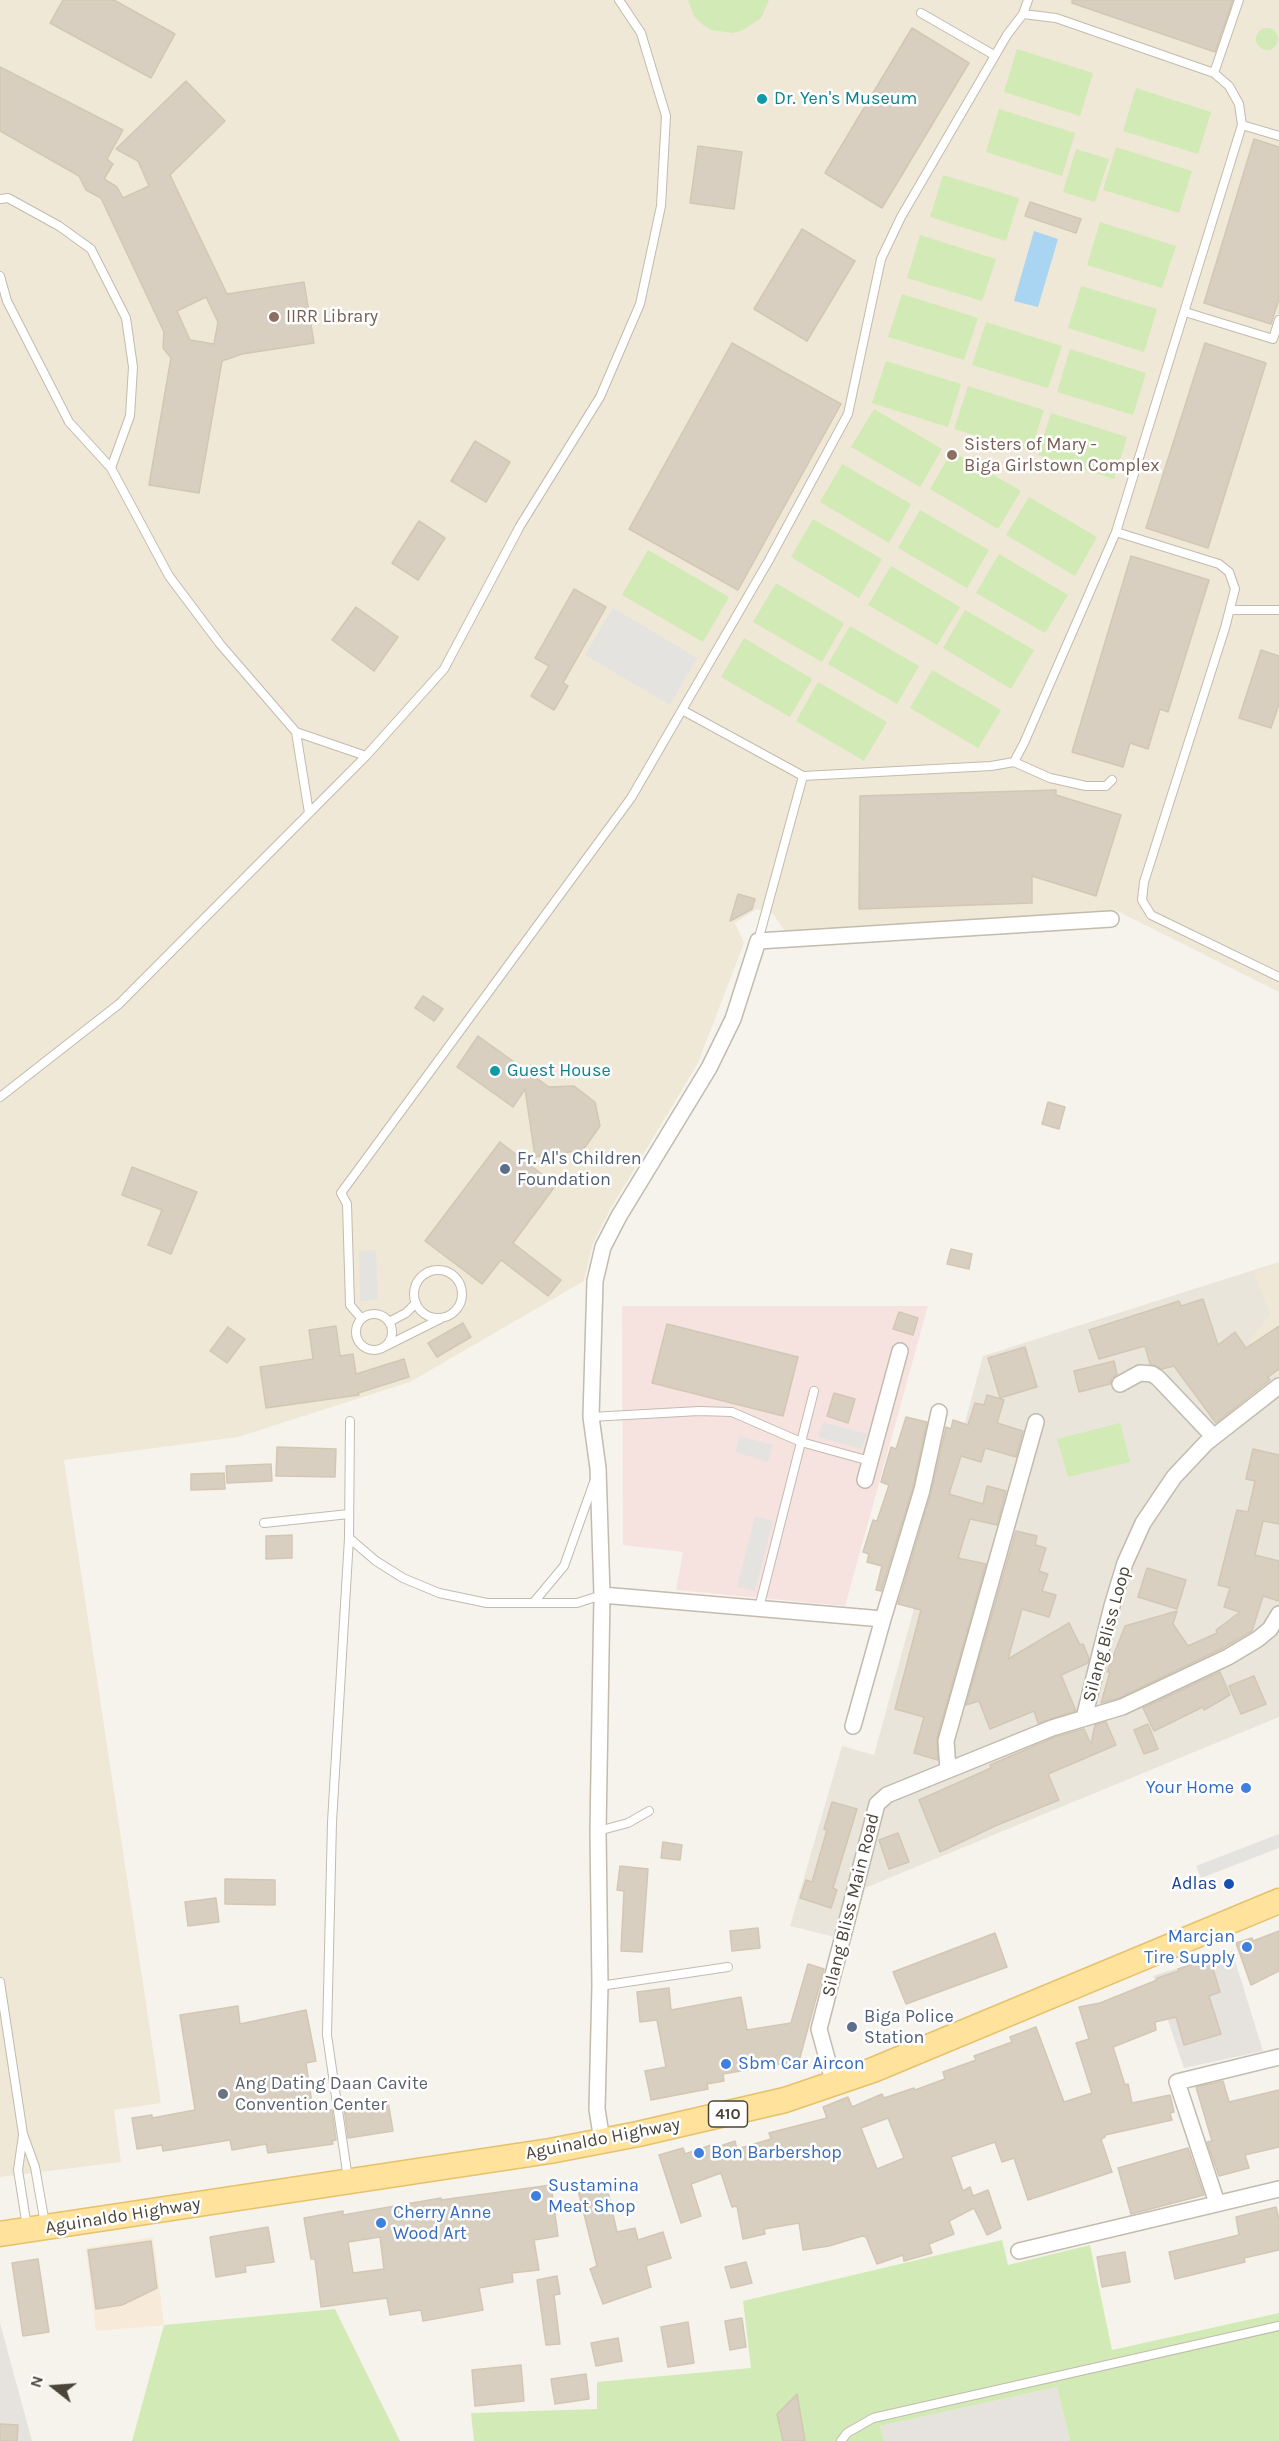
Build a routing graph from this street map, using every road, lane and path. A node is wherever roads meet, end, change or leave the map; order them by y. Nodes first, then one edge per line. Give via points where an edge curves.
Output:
1 (618, 0) edge
2 (1028, 0) edge
3 (1239, 0) edge
4 (921, 13) dead end
5 (1023, 14) junction
6 (994, 55) junction
7 (1214, 73) junction
8 (1242, 125) junction
9 (1279, 136) edge
10 (0, 199) edge
11 (0, 276) edge
12 (1185, 312) junction
13 (1279, 320) edge
14 (111, 468) junction
15 (1116, 532) junction
16 (1231, 610) junction
17 (1279, 610) edge
18 (681, 710) junction
19 (296, 732) junction
20 (366, 756) junction
21 (1014, 762) junction
22 (803, 776) junction
23 (1112, 780) dead end
24 (309, 813) junction
25 (1111, 919) dead end
26 (758, 941) junction
27 (1279, 977) edge
28 (0, 1097) edge
29 (416, 1303) junction
30 (361, 1318) junction
31 (442, 1318) junction
32 (389, 1322) junction
33 (385, 1346) junction
34 (900, 1351) dead end
35 (1120, 1384) dead end
36 (1279, 1386) edge
37 (814, 1391) dead end
38 (939, 1412) dead end
39 (591, 1417) junction
40 (350, 1421) dead end
41 (1036, 1422) dead end
42 (1214, 1437) junction
43 (801, 1442) junction
44 (870, 1461) junction
45 (598, 1468) junction
46 (865, 1480) dead end
47 (349, 1514) junction
48 (264, 1523) dead end
49 (349, 1538) junction
50 (602, 1595) junction
51 (534, 1602) junction
52 (759, 1608) junction
53 (1279, 1614) edge
54 (883, 1618) junction
55 (1084, 1718) junction
56 (853, 1726) dead end
57 (948, 1769) junction
58 (649, 1811) dead end
59 (598, 1831) junction
60 (1279, 1901) edge
61 (728, 1967) dead end
62 (0, 1982) edge
63 (600, 1986) junction
64 (1279, 2057) edge
65 (834, 2084) junction
66 (23, 2134) junction
67 (602, 2141) junction
68 (348, 2180) junction
69 (1279, 2189) edge
70 (1217, 2203) junction
71 (37, 2230) junction
72 (0, 2234) edge
73 (1019, 2251) dead end
74 (1279, 2326) edge
75 (841, 2441) edge

1 - 20 lane via 641,33 666,116 662,206 639,304 600,397 520,526 444,669
2 - 5 lane
3 - 7 lane
4 - 6 lane
5 - 6 lane
5 - 7 lane via 1056,18
6 - 18 lane via 881,259 848,414
7 - 8 lane via 1229,86 1239,104
8 - 9 lane
8 - 12 lane
10 - 14 lane via 8,198 59,226 91,249 126,318 133,367 130,416
11 - 14 lane via 7,301 69,422
12 - 13 lane via 1273,339
12 - 15 lane
14 - 19 lane via 169,576 220,644
15 - 16 lane via 1219,564 1229,572 1235,589
15 - 21 lane
16 - 17 lane
16 - 27 lane via 1144,882 1142,900 1151,915
18 - 22 lane
18 - 30 lane via 631,798 341,1192 347,1204 350,1305
19 - 20 lane
19 - 24 lane
20 - 24 lane
21 - 22 lane
21 - 23 lane via 1050,778 1086,786 1106,786
22 - 26 lane
24 - 28 lane via 119,1004
25 - 26 street
26 - 39 street via 733,1019 710,1068 603,1247 595,1281
29 - 31 lane via 422,1312
29 - 31 lane via 414,1292 424,1273 434,1269 454,1275 461,1284 460,1305
29 - 32 lane
30 - 32 lane via 376,1313
30 - 33 lane via 355,1332 360,1345 372,1350
31 - 33 lane
32 - 33 lane via 392,1335
34 - 44 street
35 - 42 street via 1140,1373 1152,1374
36 - 42 street, Silang Bliss Loop
37 - 43 lane
38 - 54 street via 922,1490
39 - 43 lane via 732,1412
39 - 45 street
40 - 47 lane
41 - 57 street via 946,1741
42 - 55 street, Silang Bliss Loop via 1174,1477 1143,1523 1125,1563
43 - 44 lane
43 - 52 lane
44 - 46 street
45 - 50 street
45 - 51 lane via 564,1566
47 - 48 lane
47 - 49 lane
49 - 51 lane via 403,1578 439,1593 487,1603
49 - 68 lane via 332,1822 327,2035
50 - 51 lane via 578,1603
50 - 52 street
50 - 59 street
52 - 54 street
53 - 55 street, Silang Bliss Loop via 1270,1629 1228,1657 1122,1707
54 - 56 street
55 - 57 street, Silang Bliss Main Road
57 - 65 street, Silang Bliss Main Road via 877,1804 819,2029
58 - 59 lane via 628,1823
59 - 63 street
60 - 65 main road, Aguinaldo Highway / 410
61 - 63 lane
62 - 66 lane
63 - 67 street via 597,2109
64 - 70 street via 1177,2082
65 - 67 main road, Aguinaldo Highway / 410 via 785,2100
66 - 71 lane via 35,2167
66 - 71 lane via 18,2170
67 - 68 main road, Aguinaldo Highway / 410
68 - 71 main road, Aguinaldo Highway / 410
69 - 70 street
70 - 73 street
71 - 72 main road, Aguinaldo Highway / 410
74 - 75 lane via 873,2418

